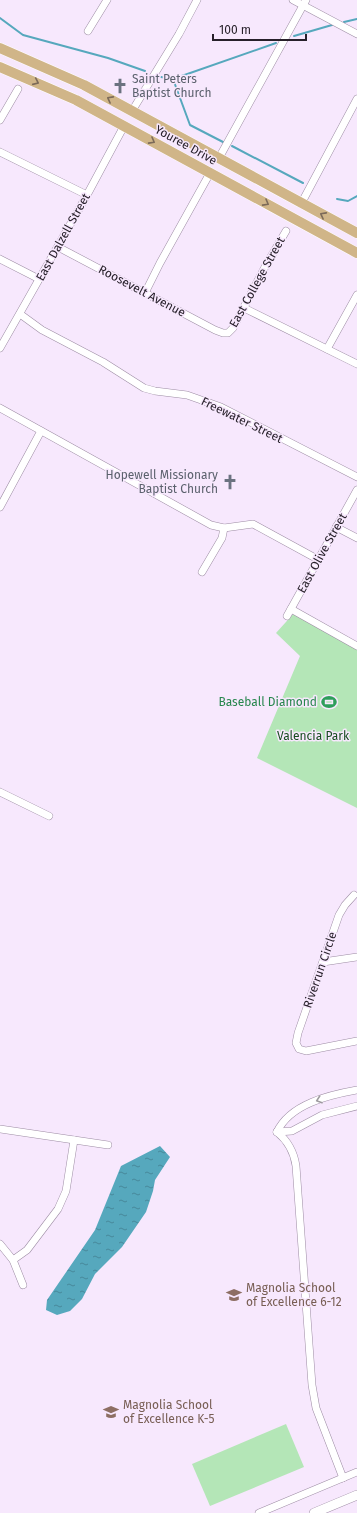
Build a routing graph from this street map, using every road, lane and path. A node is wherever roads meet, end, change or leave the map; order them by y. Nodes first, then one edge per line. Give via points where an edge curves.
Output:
1 (107, 0) edge
2 (197, 0) edge
3 (293, 0) edge
4 (304, 3) edge
5 (88, 31) dead end
6 (357, 34) edge
7 (0, 48) edge
8 (0, 67) edge
9 (18, 89) dead end
10 (357, 99) edge
11 (132, 110) junction
12 (0, 120) edge
13 (124, 126) junction
14 (0, 152) edge
15 (219, 158) junction
16 (210, 173) junction
17 (87, 196) junction
18 (301, 204) junction
19 (286, 231) dead end
20 (357, 233) edge
21 (58, 247) junction
22 (357, 253) edge
23 (0, 259) edge
24 (39, 279) junction
25 (145, 293) junction
26 (357, 295) edge
27 (244, 308) junction
28 (20, 314) junction
29 (228, 333) joint
30 (0, 348) edge
31 (327, 349) junction
32 (357, 364) edge
33 (0, 408) edge
34 (41, 431) junction
35 (357, 477) edge
36 (357, 490) edge
37 (0, 507) edge
38 (336, 527) junction
39 (224, 528) junction
40 (357, 538) edge
41 (319, 560) junction
42 (202, 572) dead end
43 (291, 610) junction
44 (287, 616) dead end
45 (357, 646) edge
46 (0, 792) edge
47 (49, 816) dead end
48 (354, 895) dead end
49 (357, 957) edge
50 (323, 962) junction
51 (357, 1041) edge
52 (357, 1090) edge
53 (357, 1106) edge
54 (0, 1129) edge
55 (277, 1132) junction
56 (74, 1140) junction
57 (108, 1145) dead end
58 (0, 1244) edge
59 (13, 1260) junction
60 (23, 1285) dead end
61 (357, 1472) edge
62 (343, 1478) junction
63 (357, 1495) edge
64 (259, 1513) edge
65 (314, 1513) edge

1 - 5 street
2 - 11 street
3 - 4 street
4 - 6 street
4 - 15 street
11 -> 7 main road, Youree Drive
8 -> 13 main road, Youree Drive via 59,92
9 - 12 street
10 - 18 street
11 - 13 main road
11 - 15 main road, Youree Drive
13 -> 16 main road, Youree Drive
13 - 17 street, East Dalzell Street
14 - 17 street
15 - 18 main road, Youree Drive
16 -> 22 main road, Youree Drive
16 - 25 street
17 - 21 street, East Dalzell Street
20 -> 18 main road, Youree Drive
19 - 27 street, East College Street
21 - 24 street, East Dalzell Street
21 - 25 street, Roosevelt Avenue
23 - 24 street
24 - 28 street, East Dalzell Street
25 - 29 street, Roosevelt Avenue via 215,330
26 - 31 street
27 - 29 street, East College Street
27 - 31 street
28 - 30 street, East Dalzell Street
28 - 35 street, Freewater Street via 42,330 103,362 144,388 187,395 221,407
31 - 32 street
33 - 34 street
34 - 37 street
34 - 39 street via 211,525
36 - 38 street, East Olive Street
38 - 40 street
38 - 41 street, East Olive Street
39 - 41 street via 249,524 258,526
39 - 42 street via 222,538
41 - 43 street, East Olive Street
43 - 44 street, East Olive Street
43 - 45 street
46 - 47 street
48 - 50 street, Riverrun Circle via 341,910
49 - 50 street
50 - 51 street, Riverrun Circle via 296,1043 299,1049 311,1051
52 -> 55 street via 327,1097 305,1106 282,1122
53 - 55 street via 322,1115 292,1131
54 - 56 street
55 - 62 street via 286,1139 295,1158 312,1385 316,1408
56 - 57 street
56 - 59 street via 66,1191 58,1209 27,1250
58 - 59 street
59 - 60 street
61 - 62 street
62 - 64 street
63 - 65 main road

